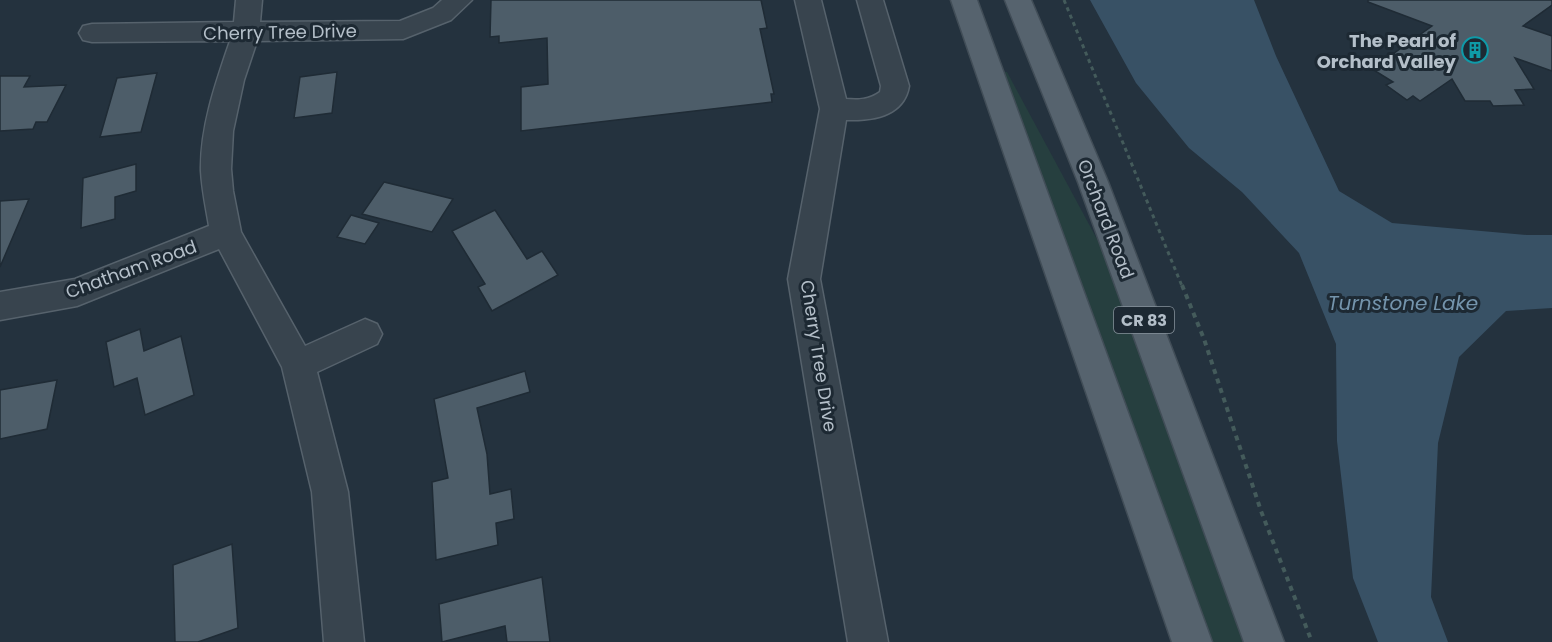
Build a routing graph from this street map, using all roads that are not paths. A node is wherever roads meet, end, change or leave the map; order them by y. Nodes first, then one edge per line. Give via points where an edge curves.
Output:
1 (249, 0) edge
2 (271, 0) edge
3 (459, 0) edge
4 (808, 0) edge
5 (870, 0) edge
6 (963, 0) edge
7 (1018, 0) edge
8 (92, 33) dead end
9 (246, 33) junction
10 (834, 109) junction
11 (226, 234) junction
12 (0, 306) edge
13 (365, 334) dead end
14 (298, 366) junction
15 (344, 642) edge
16 (868, 642) edge
17 (1191, 642) edge
18 (1264, 642) edge

1 - 9 street
2 - 9 street
3 - 9 street, Cherry Tree Drive via 442,14 404,30
4 - 10 street, Cherry Tree Drive
5 - 10 street via 895,86 893,97 884,106 854,111
6 - 17 main road
7 - 18 main road, Orchard Road / CR 83 via 1093,182
8 - 9 street, Cherry Tree Drive
9 - 11 street via 219,130 216,169
10 - 16 street, Cherry Tree Drive via 804,279
11 - 12 street, Chatham Road via 76,292
11 - 14 street
13 - 14 street
14 - 15 street via 330,492

